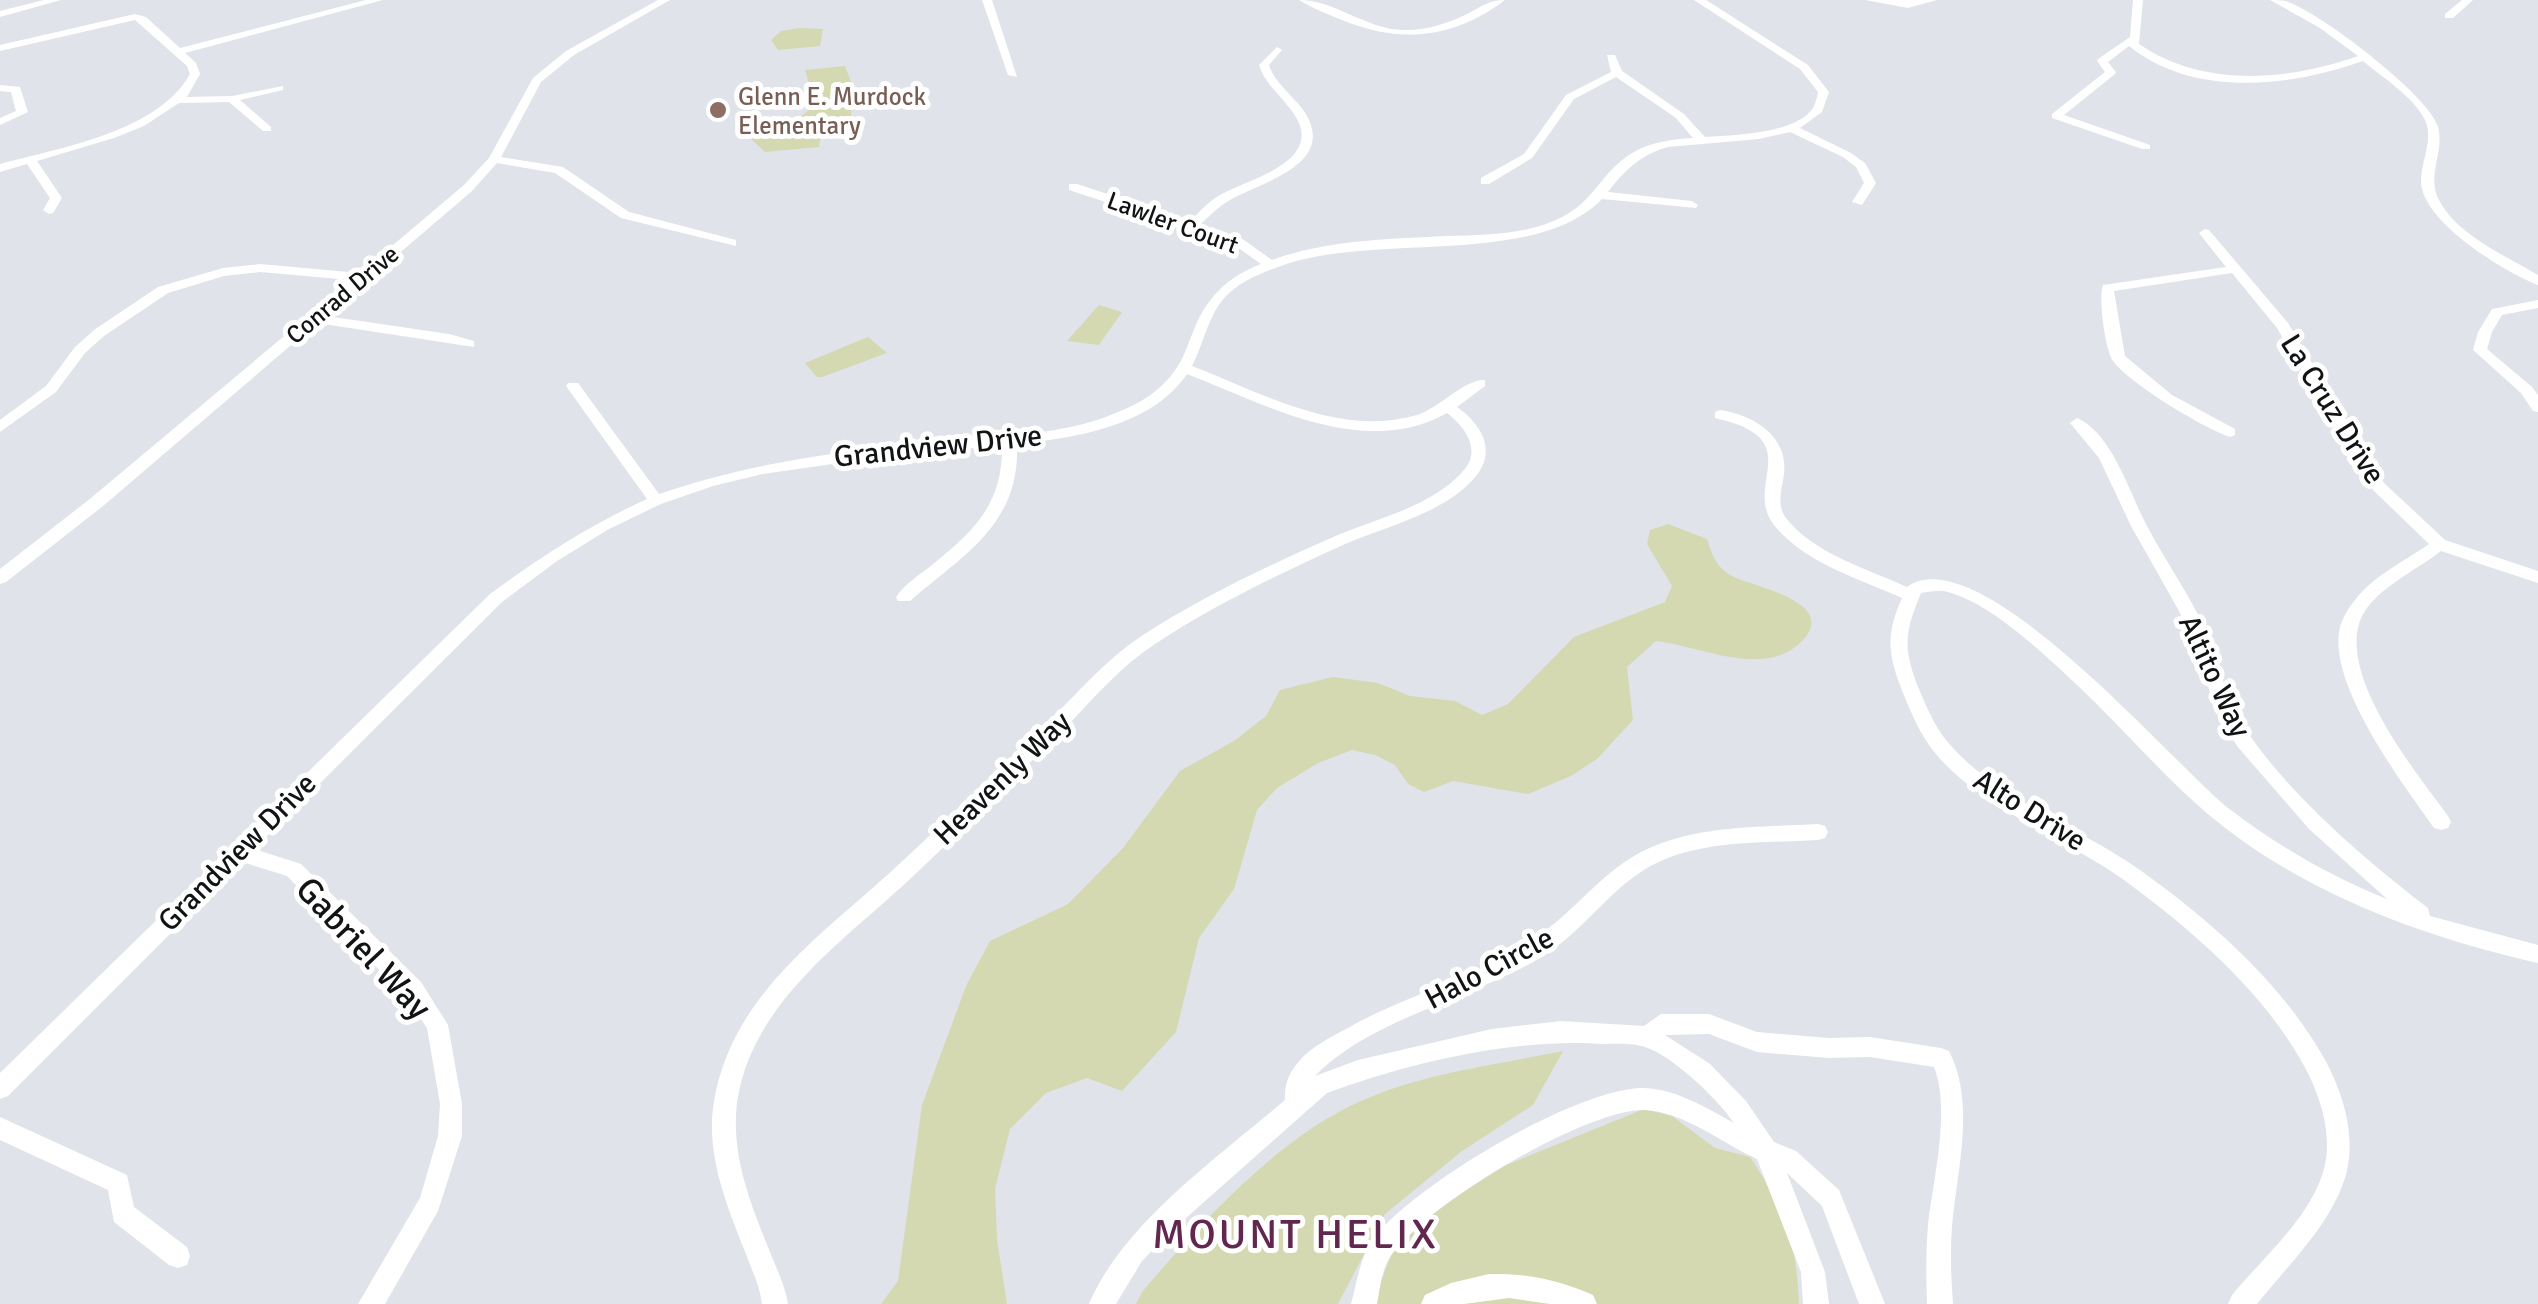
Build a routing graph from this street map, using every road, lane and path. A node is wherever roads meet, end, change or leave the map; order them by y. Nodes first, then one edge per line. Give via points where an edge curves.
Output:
1 (56, 0) edge
2 (378, 0) edge
3 (665, 0) edge
4 (988, 0) edge
5 (1304, 0) edge
6 (1500, 0) edge
7 (1699, 0) edge
8 (1870, 0) edge
9 (1932, 0) edge
10 (2138, 0) edge
11 (2275, 0) edge
12 (2468, 0) edge
13 (316, 4) dead end
14 (0, 14) edge
15 (328, 14) junction
16 (2449, 16) dead end
17 (2132, 38) junction
18 (0, 48) edge
19 (1277, 50) dead end
20 (178, 52) junction
21 (1610, 57) dead end
22 (2365, 57) junction
23 (1616, 73) junction
24 (1014, 75) dead end
25 (0, 88) edge
26 (279, 88) dead end
27 (232, 99) junction
28 (178, 100) junction
29 (0, 122) edge
30 (1791, 128) junction
31 (267, 129) dead end
32 (1702, 141) junction
33 (2146, 147) dead end
34 (494, 159) junction
35 (30, 160) junction
36 (0, 168) edge
37 (1486, 181) dead end
38 (1074, 188) dead end
39 (1598, 195) junction
40 (1858, 202) dead end
41 (1692, 205) dead end
42 (50, 210) dead end
43 (1193, 225) junction
44 (2204, 234) dead end
45 (732, 243) dead end
46 (1270, 264) junction
47 (2236, 269) junction
48 (363, 276) junction
49 (2538, 281) edge
50 (2538, 304) edge
51 (314, 318) junction
52 (470, 344) dead end
53 (1185, 368) junction
54 (1480, 383) dead end
55 (574, 386) dead end
56 (1448, 407) junction
57 (2538, 408) edge
58 (1720, 415) dead end
59 (2077, 424) dead end
60 (0, 427) edge
61 (2230, 432) dead end
62 (1009, 441) junction
63 (655, 499) junction
64 (2439, 544) junction
65 (2538, 577) edge
66 (0, 578) edge
67 (904, 596) dead end
68 (1912, 596) junction
69 (2441, 822) dead end
70 (1818, 832) dead end
71 (236, 852) junction
72 (2446, 932) junction
73 (2538, 954) edge
74 (1648, 1036) junction
75 (0, 1088) edge
76 (1298, 1105) junction
77 (0, 1128) edge
78 (1766, 1150) junction
79 (178, 1256) dead end
80 (371, 1304) edge
81 (775, 1304) edge
82 (1102, 1304) edge
83 (1364, 1304) edge
84 (1434, 1304) edge
85 (1584, 1304) edge
86 (1816, 1304) edge
87 (1872, 1304) edge
88 (1940, 1304) edge
89 (2240, 1304) edge

1 - 14 street
2 - 15 street
3 - 34 street, Conrad Drive via 537,80
4 - 24 street
5 - 6 street via 1363,26 1406,34 1452,27
7 - 30 street via 1820,82 1821,108
8 - 9 street
10 - 17 street
11 - 22 street via 2319,21
12 - 16 street
13 - 15 street
15 - 20 street
17 - 22 street via 2141,52 2216,77 2300,76
17 - 33 street via 2102,62 2111,72 2056,116
18 - 20 street via 135,17
19 - 43 street via 1264,65 1266,75 1305,125 1304,150 1280,171 1221,200
20 - 28 street via 195,74
21 - 23 street
22 - 49 street via 2430,120 2428,190 2440,209
23 - 32 street via 1680,116
23 - 37 street via 1570,97 1528,156
25 - 29 street via 16,89 22,112
26 - 27 street
27 - 28 street
27 - 31 street
28 - 35 street via 128,128
30 - 32 street, Grandview Drive
30 - 40 street via 1861,166 1870,183
32 - 39 street, Grandview Drive via 1640,154 1616,170
34 - 45 street via 559,170 625,216
34 - 48 street, Conrad Drive
35 - 36 street
35 - 42 street via 56,198
38 - 43 street, Lawler Court
39 - 41 street
39 - 46 street, Grandview Drive via 1574,216 1521,235 1329,250
43 - 46 street, Lawler Court
44 - 47 street, La Cruz Drive
46 - 53 street, Grandview Drive via 1217,297
47 - 61 street via 2108,288 2106,296 2118,358 2166,398
47 - 64 street, La Cruz Drive via 2282,326 2365,469
48 - 51 street, Conrad Drive
48 - 60 street via 260,268 163,290 99,332 51,389
50 - 57 street via 2497,312 2480,350
51 - 52 street
51 - 66 street, Conrad Drive
53 - 56 street via 1325,422 1380,424
53 - 62 street, Grandview Drive via 1128,414
54 - 56 street
55 - 63 street
56 - 81 street, Heavenly Way via 1479,442 1476,466 1464,480 1150,638 774,993 737,1057 722,1133 732,1186
58 - 68 street via 1740,416 1776,453 1771,498 1786,528
59 - 72 street, Altito Way via 2105,453 2202,639 2222,705 2252,753 2400,900
62 - 63 street, Grandview Drive via 814,458 737,472
62 - 67 street via 1010,474 992,515
63 - 71 street, Grandview Drive via 552,553 496,598
64 - 65 street, La Cruz Drive
64 - 69 street via 2358,606 2348,628 2348,656 2358,692
68 - 72 street via 1921,584 1940,582 1982,598 2022,627 2202,797 2262,842 2347,890
68 - 89 street, Alto Drive via 1898,628 1900,661 1940,745 1971,775 2096,851 2212,943 2290,1020 2325,1077 2340,1137 2335,1175 2318,1208
70 - 76 street, Halo Circle via 1706,841 1648,856 1614,878 1535,951 1345,1040 1297,1083
71 - 75 street, Grandview Drive
71 - 80 street, Gabriel Way via 294,870 413,989 437,1025 452,1104 450,1136 430,1203
72 - 73 street
74 - 76 street via 1561,1031 1492,1039 1345,1076 1319,1085
74 - 78 street via 1702,1071
74 - 88 street via 1661,1024 1709,1024 1756,1042 1942,1058 1952,1098 1938,1240
76 - 82 street via 1160,1224
77 - 79 street via 119,1183 123,1213
78 - 83 street via 1662,1101 1618,1102 1552,1128 1420,1211 1379,1250
78 - 86 street via 1813,1272
78 - 87 street via 1788,1160 1831,1198
84 - 85 street via 1464,1291 1527,1287

